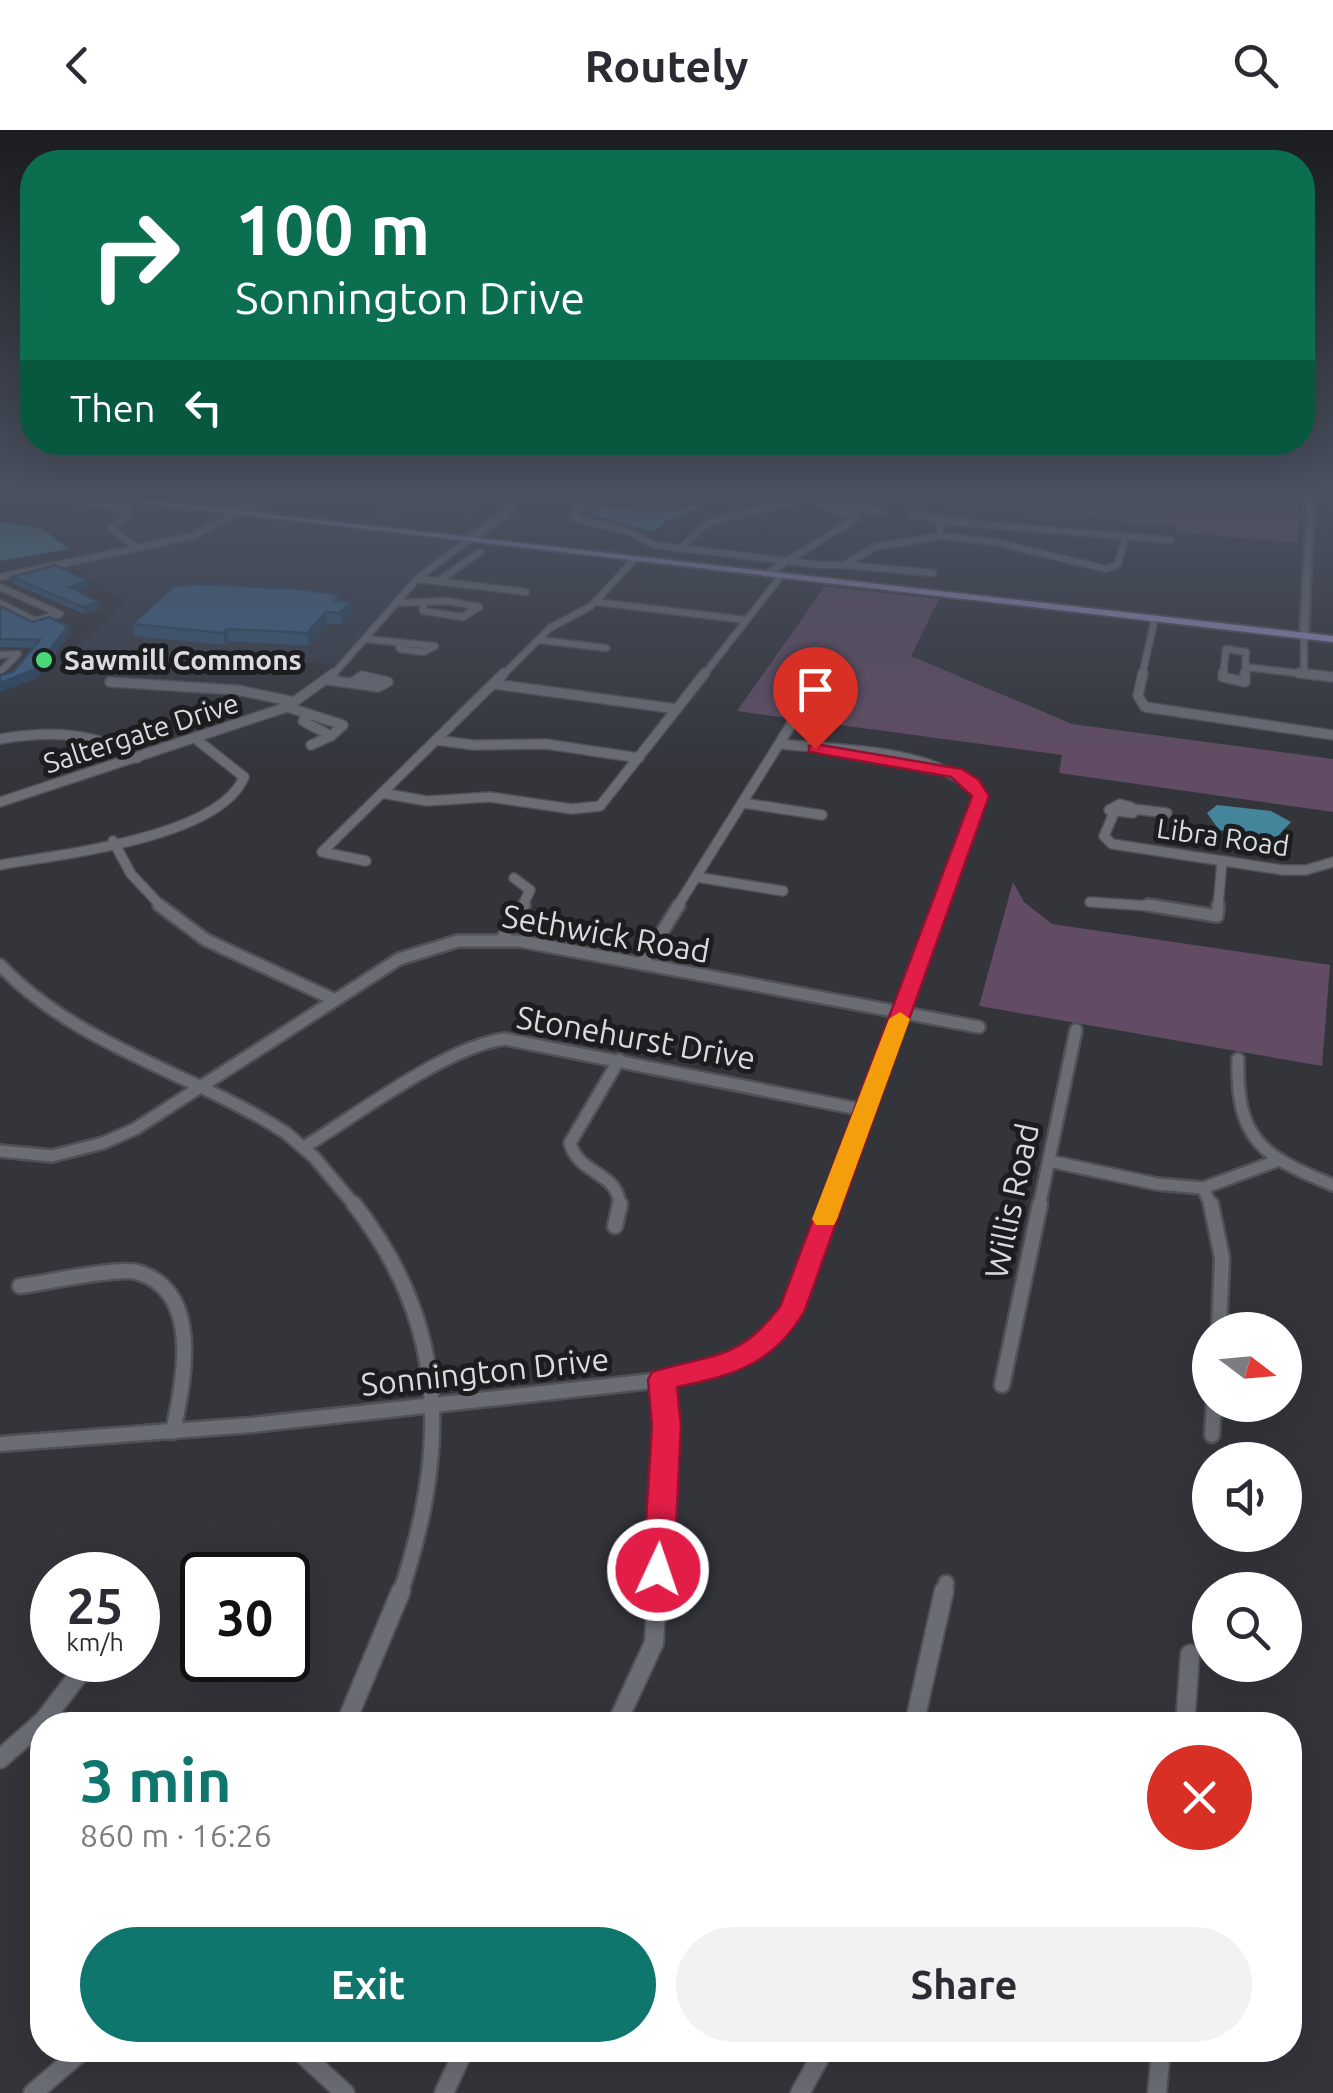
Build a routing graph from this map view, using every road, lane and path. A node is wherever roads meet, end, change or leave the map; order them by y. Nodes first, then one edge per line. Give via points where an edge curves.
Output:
1 (0, 587) edge
2 (411, 587) edge
3 (478, 587) edge
4 (610, 587) edge
5 (779, 587) edge
6 (874, 587) edge
7 (1306, 587) edge
8 (526, 592) dead end
9 (20, 596) junction
10 (0, 602) edge
11 (596, 602) junction
12 (396, 603) junction
13 (422, 605) junction
14 (1155, 618) junction
15 (746, 620) junction
16 (1304, 636) junction
17 (365, 639) junction
18 (1333, 639) edge
19 (539, 640) junction
20 (398, 643) dead end
21 (606, 648) dead end
22 (0, 655) edge
23 (1246, 667) junction
24 (0, 672) edge
25 (1304, 674) junction
26 (1333, 677) edge
27 (328, 680) junction
28 (110, 682) dead end
29 (352, 683) dead end
30 (494, 684) junction
31 (291, 705) junction
32 (677, 710) junction
33 (308, 715) junction
34 (794, 720) dead end
35 (1333, 735) edge
36 (331, 736) junction
37 (0, 739) edge
38 (196, 739) junction
39 (436, 740) junction
40 (780, 744) junction
41 (311, 745) dead end
42 (137, 758) junction
43 (639, 758) junction
44 (382, 793) junction
45 (0, 802) edge
46 (743, 803) junction
47 (1167, 813) dead end
48 (822, 815) dead end
49 (113, 841) junction
50 (366, 861) dead end
51 (1222, 861) junction
52 (0, 865) edge
53 (1330, 866) edge
54 (696, 877) junction
55 (514, 878) dead end
56 (783, 892) dead end
57 (1090, 902) dead end
58 (502, 938) junction
59 (642, 964) junction
60 (0, 965) edge
61 (333, 999) junction
62 (902, 1013) junction
63 (978, 1027) dead end
64 (1076, 1030) dead end
65 (1238, 1059) dead end
66 (619, 1060) junction
67 (201, 1086) junction
68 (864, 1110) junction
69 (304, 1147) junction
70 (0, 1150) edge
71 (1049, 1161) junction
72 (1274, 1162) junction
73 (1333, 1185) edge
74 (1203, 1188) junction
75 (615, 1226) dead end
76 (20, 1286) dead end
77 (1220, 1312) edge
78 (662, 1380) junction
79 (1002, 1384) dead end
80 (432, 1405) junction
81 (1213, 1422) edge
82 (173, 1432) junction
83 (1212, 1434) dead end
84 (0, 1444) edge
85 (946, 1583) dead end
86 (1190, 1654) dead end
87 (73, 1682) edge
88 (50, 1712) edge
89 (351, 1712) edge
90 (622, 1712) edge
91 (917, 1712) edge
92 (1186, 1712) edge
93 (30, 1732) edge
94 (0, 1758) edge
95 (69, 2062) edge
96 (311, 2062) edge
97 (458, 2062) edge
98 (817, 2062) edge
99 (1160, 2062) edge
100 (33, 2093) edge
101 (345, 2093) edge
102 (444, 2093) edge
103 (800, 2093) edge
104 (1157, 2093) edge

1 - 9 street
2 - 12 street, Saltergate Drive
3 - 8 street
4 - 11 street
5 - 15 street
6 - 14 main road
7 - 16 street
9 - 10 street
9 - 10 street via 60,614 35,622
11 - 15 street
11 - 19 street
12 - 13 street
12 - 17 street, Saltergate Drive
13 - 13 street via 423,611 463,616 479,607 434,600
14 - 16 main road
14 - 35 street via 1138,702 1170,714
15 - 32 street
16 - 18 main road
16 - 25 street
17 - 20 street
17 - 27 street, Saltergate Drive
19 - 21 street
19 - 30 street
22 - 24 street via 18,654
23 - 23 street via 1246,652 1224,651 1224,680 1245,682
23 - 25 street
25 - 26 street
27 - 29 street
27 - 31 street, Saltergate Drive
28 - 31 street via 237,690
30 - 32 street
30 - 39 street
31 - 33 street
31 - 38 street, Saltergate Drive
32 - 43 street
33 - 36 street via 303,720
33 - 36 street via 343,725
34 - 40 street
36 - 41 street
37 - 42 street via 86,738
38 - 42 street, Saltergate Drive
38 - 49 street via 244,776 238,797 206,818
39 - 43 street via 546,744
39 - 44 street
40 - 46 street
40 - 62 street, Sonnington Drive via 939,768 978,790
42 - 45 street, Saltergate Drive
43 - 44 street via 606,802 592,808
44 - 50 street via 322,852
46 - 48 street
46 - 54 street
47 - 51 street, Libra Road via 1114,813 1104,836 1107,842
49 - 52 street
49 - 61 street via 130,877 184,930
51 - 53 street, Libra Road via 1283,870
51 - 57 street via 1217,916
54 - 56 street
54 - 59 street
55 - 58 street via 530,896
58 - 59 street, Sethwick Road
58 - 61 street, Sethwick Road via 424,948
59 - 62 street, Sethwick Road
60 - 67 street via 64,1014
61 - 67 street, Sethwick Road
62 - 63 street, Sethwick Road
62 - 68 street, Sonnington Drive
64 - 71 street, Willis Road
65 - 72 street via 1235,1098 1244,1130
66 - 68 street, Stonehurst Drive
66 - 69 street, Stonehurst Drive via 528,1042 481,1042
66 - 75 street via 570,1143 580,1166 621,1190
67 - 69 street
67 - 70 street, Sethwick Road via 98,1147 54,1156
68 - 78 street, Sonnington Drive via 792,1310 767,1344 724,1367
69 - 80 street via 396,1261 419,1328
71 - 74 street
71 - 79 street, Willis Road
72 - 73 street
72 - 74 street
74 - 77 street via 1224,1253
76 - 82 street via 134,1271 163,1286 184,1329 186,1369
78 - 80 street, Sonnington Drive
78 - 90 street via 666,1425 654,1643
80 - 82 street, Sonnington Drive
80 - 89 street via 434,1457 425,1511 381,1646
81 - 83 street
82 - 84 street, Sonnington Drive
85 - 91 street
86 - 92 street
87 - 88 street
93 - 94 street
95 - 100 street
96 - 101 street
97 - 102 street
98 - 103 street
99 - 104 street

